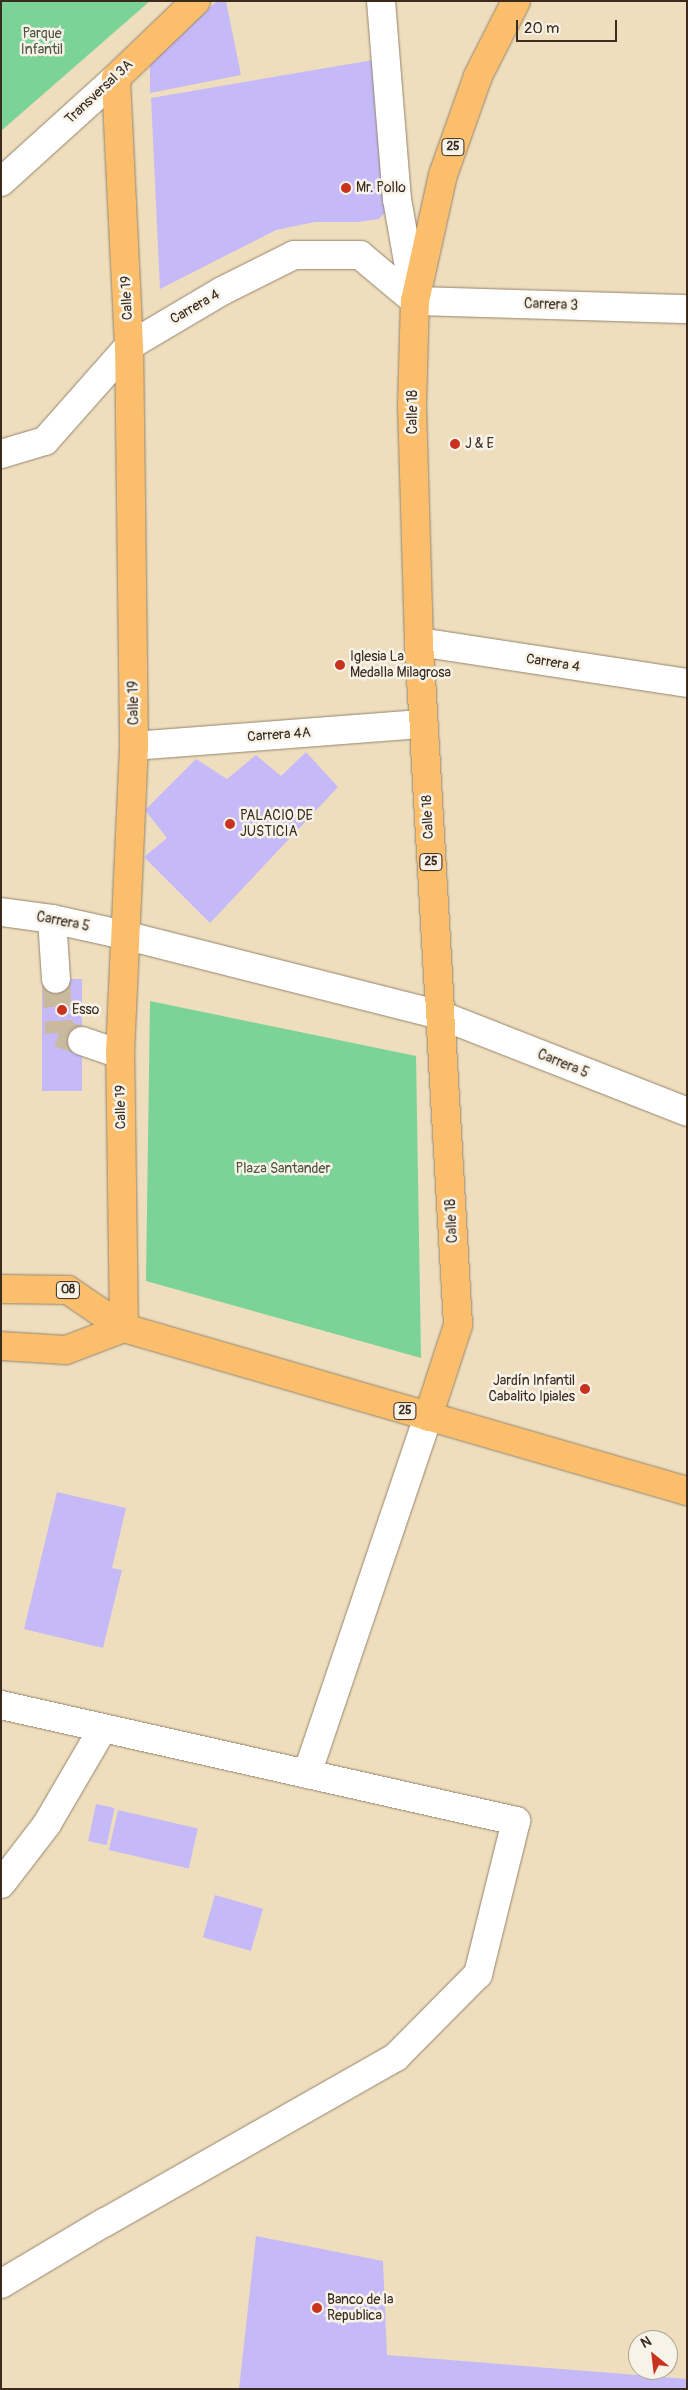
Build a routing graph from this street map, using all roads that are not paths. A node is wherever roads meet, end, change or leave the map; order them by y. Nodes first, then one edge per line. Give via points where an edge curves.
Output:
1 (196, 1) edge
2 (381, 1) edge
3 (516, 1) edge
4 (116, 78) junction
5 (1, 182) edge
6 (415, 301) junction
7 (687, 309) edge
8 (129, 346) junction
9 (1, 454) edge
10 (419, 642) junction
11 (687, 683) edge
12 (423, 724) junction
13 (134, 746) junction
14 (1, 912) edge
15 (52, 919) junction
16 (124, 935) junction
17 (56, 979) tunnel mouth
18 (440, 1015) junction
19 (82, 1041) tunnel mouth
20 (120, 1054) junction
21 (687, 1112) edge
22 (1, 1289) edge
23 (124, 1328) junction
24 (1, 1346) edge
25 (428, 1417) junction
26 (687, 1491) edge
27 (1, 1704) edge
28 (103, 1728) junction
29 (307, 1774) junction
30 (1, 1884) edge
31 (1, 2284) edge

1 - 4 main road, Transversal 3A
2 - 6 street, Calle 18 via 397,198
3 - 6 main road, Calle 18 / 25 via 478,76 443,175
4 - 5 street, Transversal 3A
4 - 8 main road, Calle 19
6 - 7 street, Carrera 3
6 - 8 street, Carrera 4 via 360,255 294,255 222,291
6 - 10 main road, Calle 18 / 25 via 412,406
8 - 9 street, Carrera 4 via 45,441
8 - 13 main road, Calle 19
10 - 11 street, Carrera 4
10 - 12 main road, Calle 18 / 25
12 - 13 street, Carrera 4A
12 - 18 main road, Calle 18 / 25
13 - 16 main road, Calle 19
14 - 15 street, Carrera 5
15 - 16 street, Carrera 5
15 - 17 street
16 - 18 street, Carrera 5
16 - 20 main road, Calle 19
18 - 21 street, Carrera 5
18 - 25 main road, Calle 18 / 25 via 458,1325
19 - 20 street
20 - 23 main road, Calle 19
22 - 23 main road, 08 via 68,1290
23 - 24 main road via 66,1350
23 - 25 main road, 25
25 - 26 main road, 25
25 - 29 street
27 - 28 street
28 - 29 street
28 - 30 street via 47,1824
29 - 31 street via 516,1821 478,1974 396,2057

